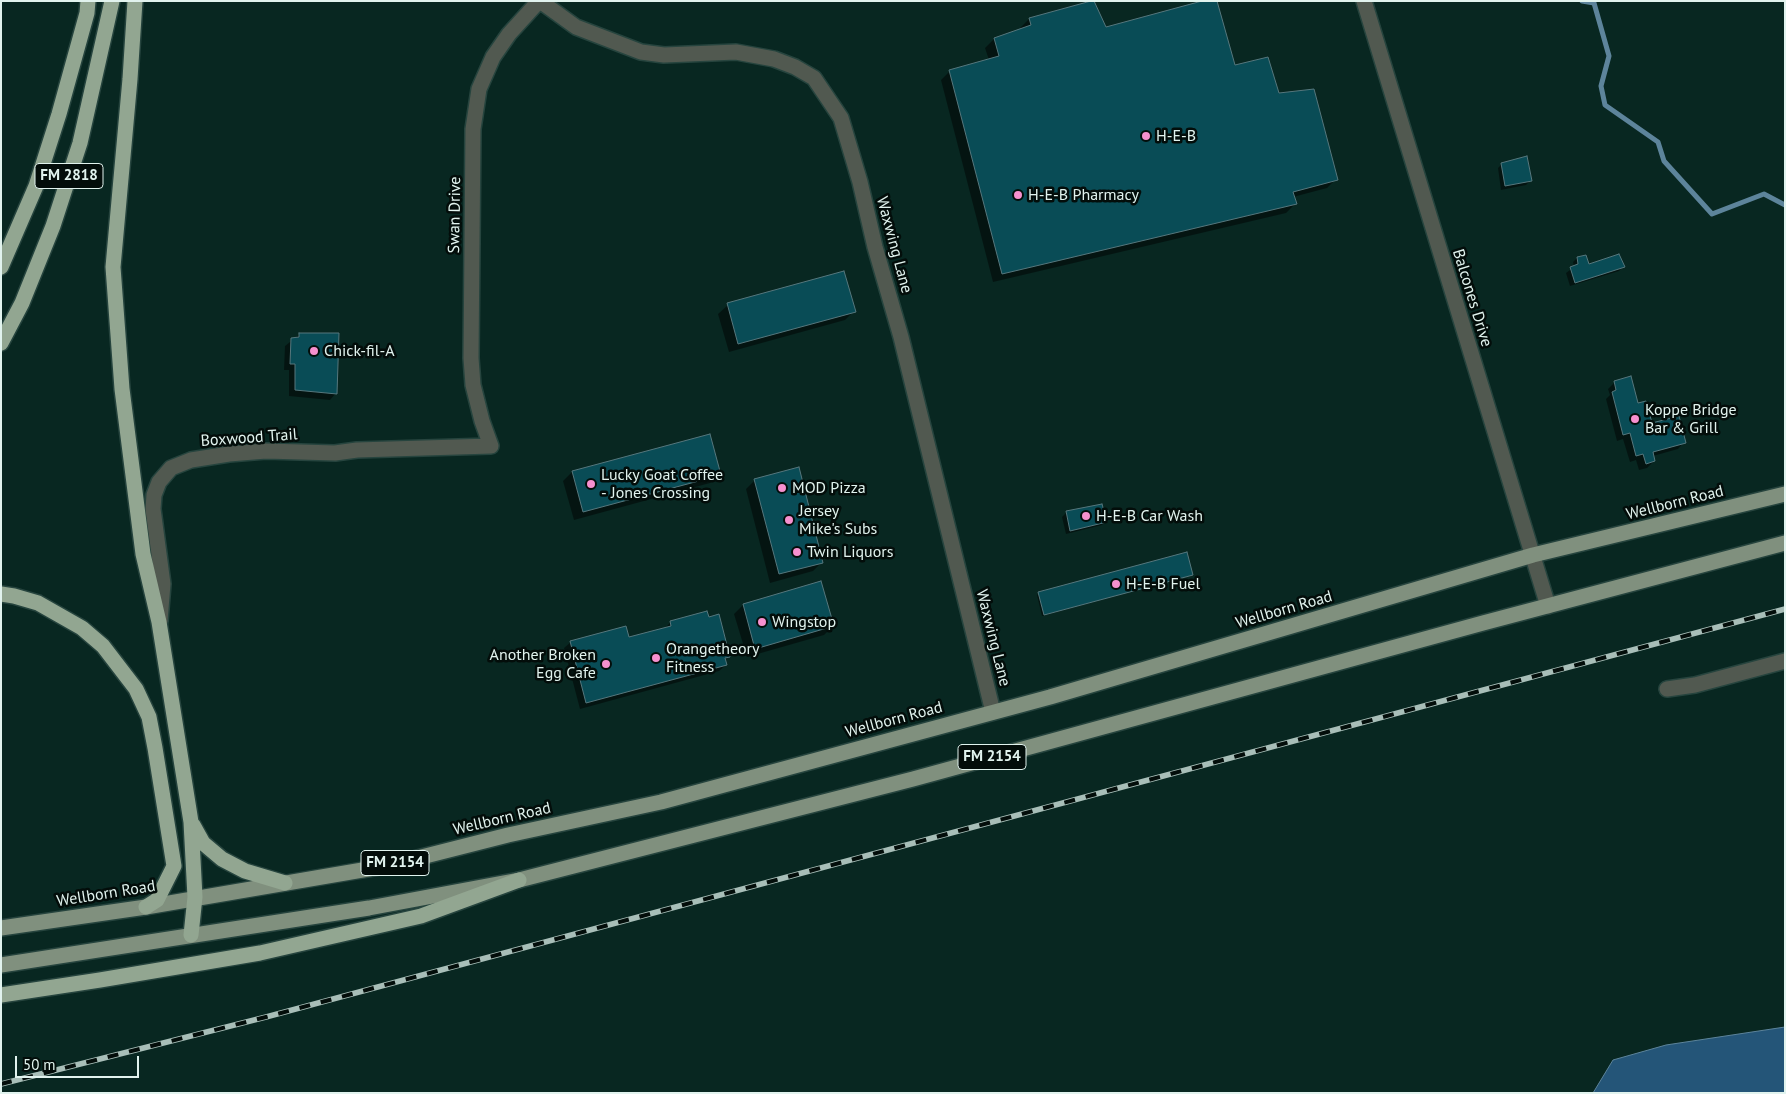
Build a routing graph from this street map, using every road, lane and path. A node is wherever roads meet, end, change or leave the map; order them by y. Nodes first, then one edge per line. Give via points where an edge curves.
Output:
1 (88, 1) edge
2 (112, 1) edge
3 (135, 1) edge
4 (539, 1) edge
5 (1364, 1) edge
6 (36, 186) junction
7 (1, 248) edge
8 (1, 267) edge
9 (1, 343) edge
10 (491, 446) joint
11 (1785, 494) edge
12 (1785, 543) edge
13 (1533, 555) junction
14 (1, 594) edge
15 (1548, 606) junction
16 (159, 622) junction
17 (1785, 661) edge
18 (1667, 689) dead end
19 (993, 712) junction
20 (191, 822) junction
21 (519, 880) junction
22 (285, 883) junction
23 (195, 897) junction
24 (146, 907) junction
25 (1, 928) edge
26 (191, 935) junction
27 (1, 965) edge
28 (1, 995) edge

1 - 6 highway, FM 2818 via 59,114
2 - 9 highway, FM 2818 via 80,143 54,226 22,303
3 - 16 highway via 113,267 122,389 143,554
4 - 10 street, Swan Drive via 508,34 493,57 479,89 473,129 472,385
4 - 19 street, Waxwing Lane via 576,27 641,52 664,55 736,52 774,59 795,67 814,78 841,118 901,337
5 - 13 street, Balcones Drive
6 - 7 highway
6 - 8 highway, FM 2818
10 - 16 street, Boxwood Trail via 335,453 266,451 191,460 170,468 154,495 153,509 164,584
11 - 13 main road, Wellborn Road / FM 2154
12 - 15 main road, FM 2154
13 - 15 street, Balcones Drive
13 - 19 main road, Wellborn Road / FM 2154
14 - 24 highway via 38,603 82,628 103,646 136,689 149,717 174,866 157,900
15 - 21 main road, FM 2154 via 913,779
16 - 20 highway
17 - 18 street via 1695,685
19 - 22 main road, Wellborn Road / FM 2154 via 661,802 508,835 386,866
20 - 22 highway via 203,843 222,859 245,871
20 - 23 highway
21 - 26 main road, FM 2154 via 369,908
21 - 28 highway via 421,916 260,953
22 - 23 main road, Wellborn Road / FM 2154
23 - 24 main road, Wellborn Road / FM 2154
23 - 26 highway
24 - 25 main road, Wellborn Road / FM 2154
26 - 27 main road, FM 2154

